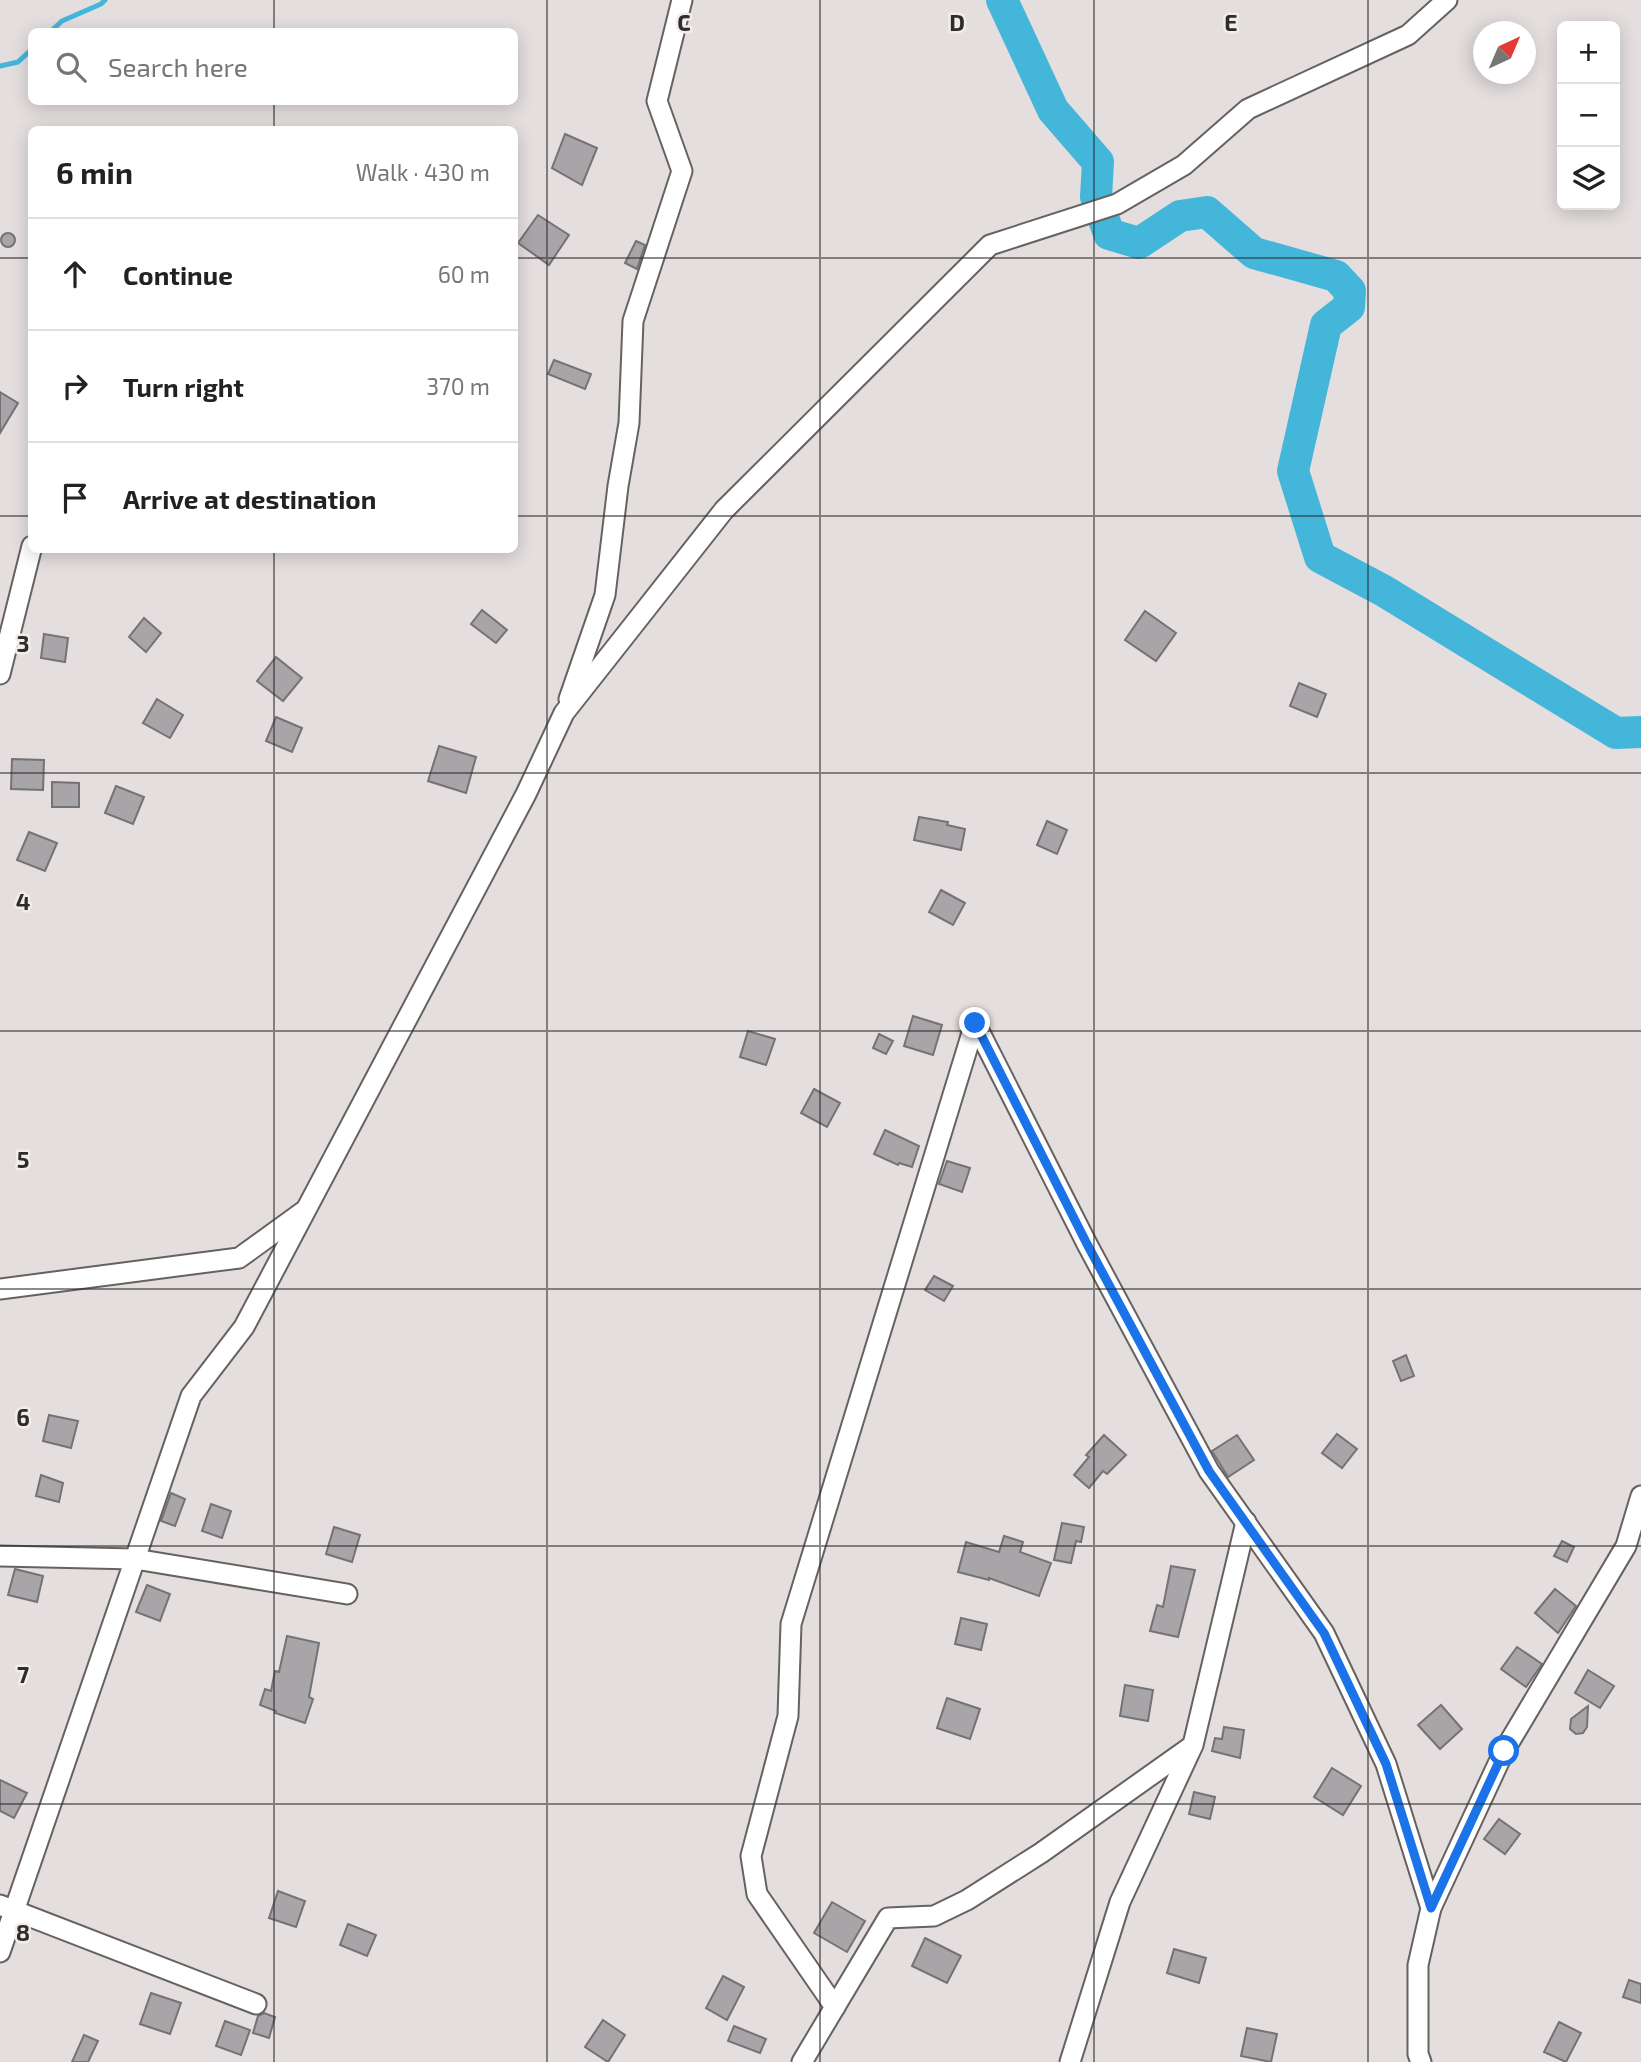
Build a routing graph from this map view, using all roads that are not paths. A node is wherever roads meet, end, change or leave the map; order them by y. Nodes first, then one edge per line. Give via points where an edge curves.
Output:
1 (682, 0) edge
2 (1447, 0) edge
3 (30, 553) edge
4 (0, 674) edge
5 (564, 713) junction
6 (307, 1209) junction
7 (0, 1289) edge
8 (1641, 1496) edge
9 (1245, 1522) junction
10 (0, 1556) edge
11 (135, 1559) junction
12 (347, 1594) dead end
13 (1193, 1745) junction
14 (7, 1908) edge
15 (1431, 1908) junction
16 (0, 1952) edge
17 (256, 2004) dead end
18 (835, 2007) junction
19 (802, 2062) edge
20 (1069, 2062) edge
21 (1421, 2062) edge

1 - 5 street via 657,101 682,171 633,321 629,424 605,595
2 - 5 street via 1408,35 1248,109 1184,165 1117,204 989,245 724,510
3 - 4 street
5 - 6 street via 526,794
6 - 7 street via 239,1258
6 - 11 street via 244,1327 191,1396
8 - 15 street via 1626,1546 1504,1751
9 - 13 street
9 - 15 street via 1324,1633 1386,1764
9 - 18 street via 1203,1459 975,1023 791,1624 788,1716 751,1856 757,1894
10 - 11 street
11 - 12 street
11 - 14 street
13 - 18 street via 967,1900 934,1916 888,1918
13 - 20 street via 1120,1902
14 - 16 street
14 - 17 street
15 - 21 street via 1418,1965
18 - 19 street

